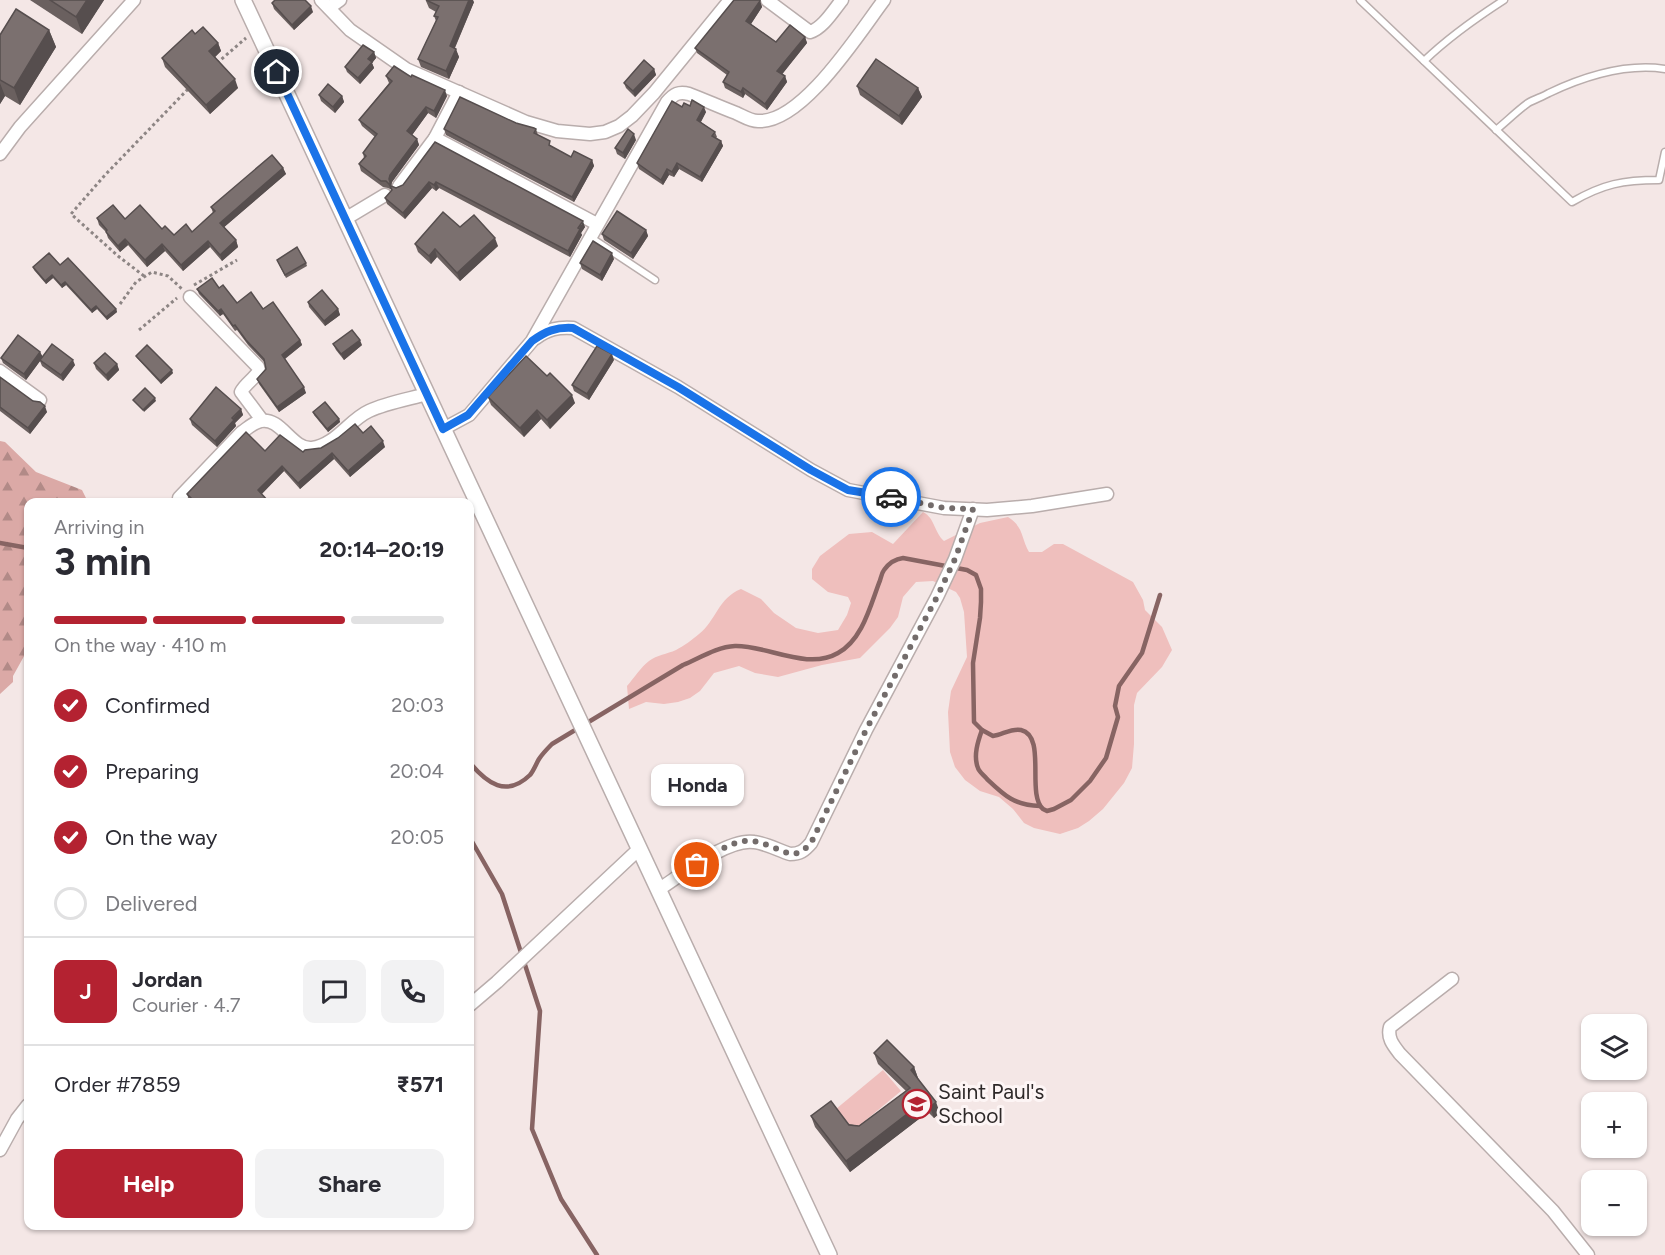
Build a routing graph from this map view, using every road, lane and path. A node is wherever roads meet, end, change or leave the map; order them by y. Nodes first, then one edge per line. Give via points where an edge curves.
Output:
1 (134, 0) edge
2 (243, 0) edge
3 (340, 0) edge
4 (729, 0) edge
5 (767, 0) edge
6 (842, 0) edge
7 (884, 0) edge
8 (1360, 0) edge
9 (1504, 0) edge
10 (325, 4) edge
11 (257, 30) junction
12 (1424, 61) junction
13 (212, 68) edge
14 (1665, 69) edge
15 (195, 82) edge
16 (459, 92) junction
17 (1496, 130) junction
18 (435, 138) junction
19 (1665, 152) edge
20 (0, 154) edge
21 (399, 186) edge
22 (385, 195) edge
23 (345, 219) junction
24 (597, 224) junction
25 (590, 237) junction
26 (144, 276) junction
27 (655, 280) dead end
28 (190, 297) joint
29 (120, 304) dead end
30 (548, 314) junction
31 (573, 328) junction
32 (532, 341) junction
33 (0, 371) edge
34 (427, 394) junction
35 (40, 400) edge
36 (262, 420) junction
37 (443, 429) junction
38 (1107, 494) dead end
39 (179, 498) dead end
40 (973, 509) junction
41 (639, 849) junction
42 (658, 890) junction
43 (1452, 980) dead end
44 (474, 1002) edge
45 (24, 1110) edge
46 (0, 1150) edge
47 (829, 1255) edge
48 (1588, 1255) edge

1 - 20 street
2 - 11 street
3 - 10 street
4 - 16 street via 654,93 632,116 605,132 557,131 526,122
5 - 6 street via 810,32
7 - 24 street via 816,87 783,116 755,121 685,92 676,94 667,102
8 - 12 lane
9 - 12 lane via 1472,20
10 - 16 street via 350,30 406,69
11 - 13 path
11 - 23 street
12 - 17 lane
14 - 17 lane via 1599,73 1568,84 1528,103
15 - 26 path via 71,214
16 - 18 street
17 - 19 lane via 1572,202 1611,184 1659,180
18 - 21 street
18 - 24 street
22 - 23 street
23 - 34 street
24 - 25 street
25 - 27 lane
25 - 30 street
26 - 28 path via 152,272 168,276
26 - 29 path
28 - 36 street via 258,368 256,377 241,392
30 - 31 street
30 - 32 street
31 - 32 street via 558,327
31 - 40 street via 848,490 944,508
32 - 37 street via 468,415
33 - 35 street
34 - 36 street via 367,412 328,442 312,448 300,446 279,427
34 - 37 street
36 - 39 street via 242,432
37 - 41 street
38 - 40 street via 1032,506
40 - 42 street via 947,576 811,843 795,854 753,841 733,844
41 - 42 street
41 - 44 street
42 - 47 street via 781,1145
43 - 48 street via 1390,1027 1392,1044 1553,1211
45 - 46 street

